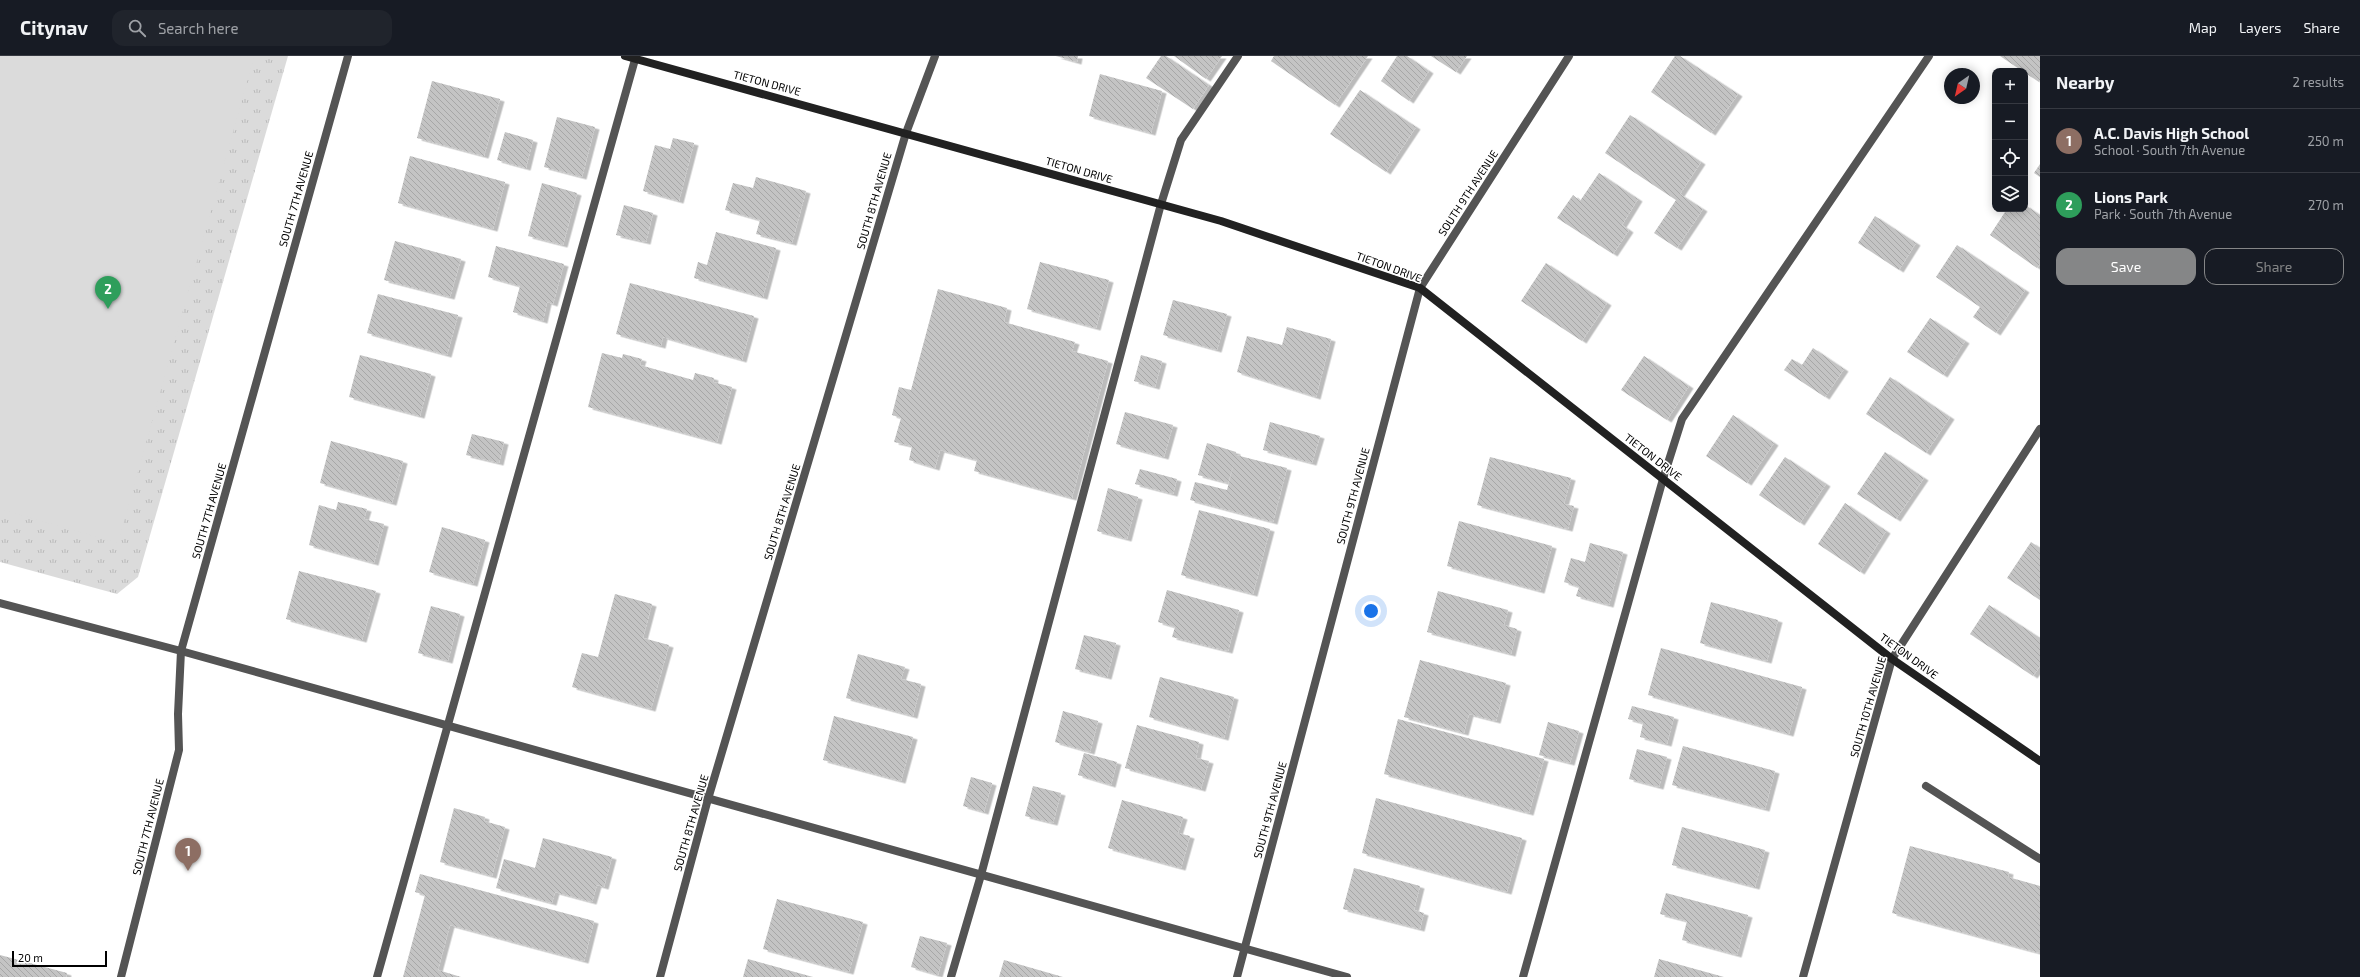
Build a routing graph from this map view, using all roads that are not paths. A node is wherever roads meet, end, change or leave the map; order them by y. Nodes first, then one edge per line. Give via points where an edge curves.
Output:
1 (348, 56) edge
2 (625, 56) edge
3 (935, 56) edge
4 (1238, 56) edge
5 (1569, 56) edge
6 (1930, 56) edge
7 (635, 57) edge
8 (906, 133) junction
9 (1161, 204) junction
10 (1420, 288) junction
11 (2040, 429) edge
12 (1663, 479) junction
13 (0, 603) edge
14 (181, 651) junction
15 (1892, 659) junction
16 (447, 725) junction
17 (2040, 761) edge
18 (1926, 786) dead end
19 (708, 799) junction
20 (2040, 859) edge
21 (981, 875) junction
22 (1245, 949) junction
23 (121, 977) edge
24 (377, 977) edge
25 (660, 977) edge
26 (951, 977) edge
27 (1237, 977) edge
28 (1347, 977) edge
29 (1523, 977) edge
30 (1803, 977) edge

1 - 14 street, SOUTH 7TH AVENUE
2 - 7 main road, TIETON DRIVE
3 - 8 street, SOUTH 8TH AVENUE
4 - 9 street via 1181,140
5 - 10 street, SOUTH 9TH AVENUE
6 - 12 street via 1682,420
7 - 8 main road, TIETON DRIVE
7 - 16 street
8 - 9 main road, TIETON DRIVE
8 - 19 street, SOUTH 8TH AVENUE
9 - 10 main road, TIETON DRIVE via 1222,221
9 - 21 street
10 - 12 main road, TIETON DRIVE
10 - 22 street, SOUTH 9TH AVENUE
11 - 15 street, SOUTH 10TH AVENUE
12 - 15 main road, TIETON DRIVE
12 - 29 street
13 - 14 street
14 - 16 street
14 - 23 street, SOUTH 7TH AVENUE via 179,750
15 - 17 main road, TIETON DRIVE
15 - 30 street, SOUTH 10TH AVENUE
16 - 19 street
16 - 24 street
18 - 20 street
19 - 21 street
19 - 25 street, SOUTH 8TH AVENUE
21 - 22 street
21 - 26 street
22 - 27 street, SOUTH 9TH AVENUE
22 - 28 street

